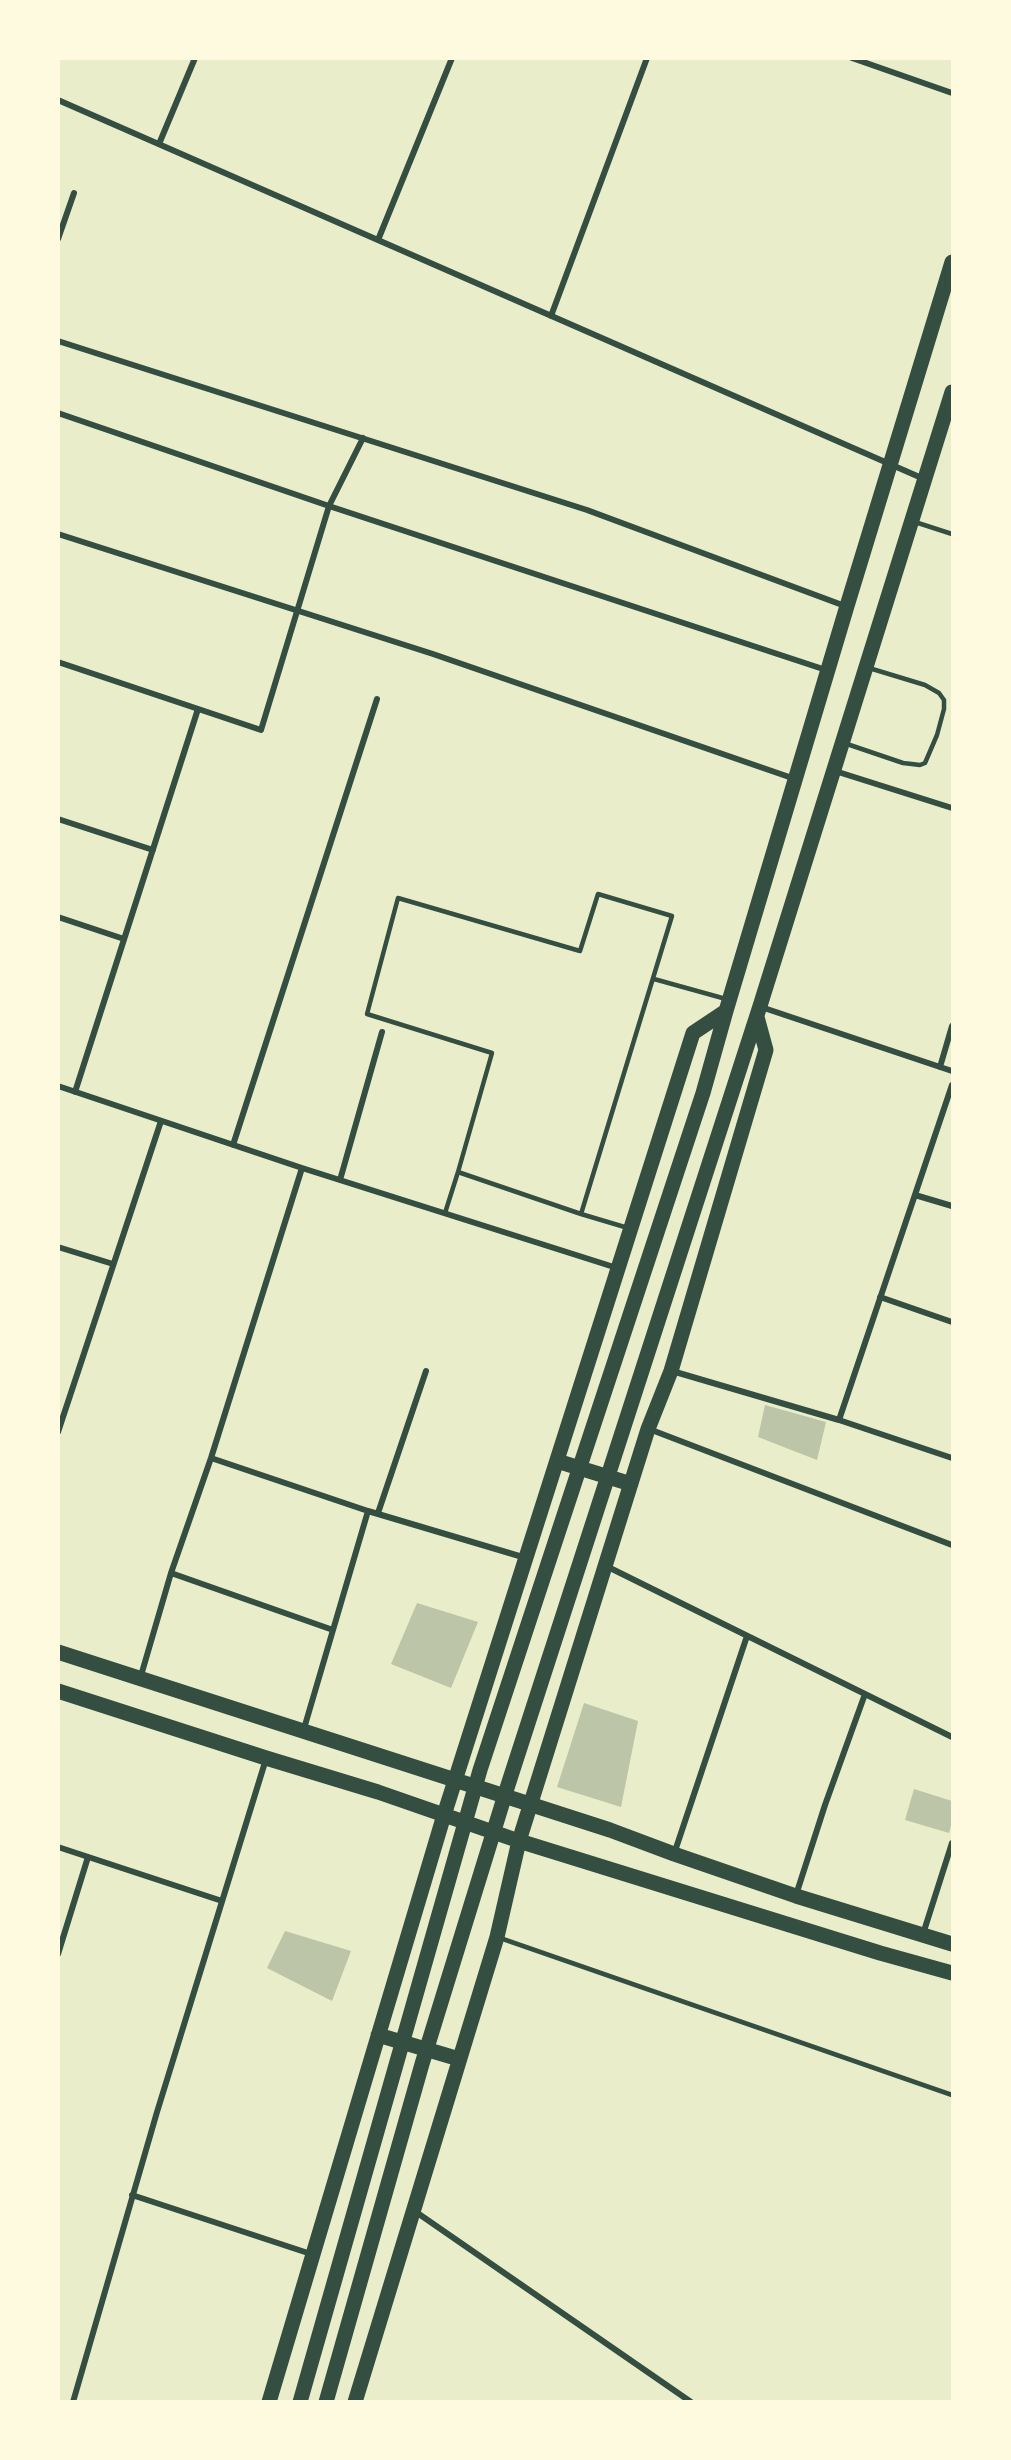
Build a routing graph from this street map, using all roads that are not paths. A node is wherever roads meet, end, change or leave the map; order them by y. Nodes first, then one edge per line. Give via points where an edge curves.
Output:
1 (195, 58) edge
2 (452, 58) edge
3 (647, 58) edge
4 (852, 58) edge
5 (952, 93) edge
6 (58, 100) edge
7 (159, 144) junction
8 (74, 193) dead end
9 (58, 239) edge
10 (378, 240) junction
11 (952, 262) edge
12 (551, 316) junction
13 (58, 341) edge
14 (952, 392) edge
15 (950, 409) edge
16 (58, 413) edge
17 (363, 438) junction
18 (890, 464) junction
19 (926, 479) junction
20 (329, 506) junction
21 (913, 521) junction
22 (58, 534) edge
23 (952, 534) edge
24 (847, 606) junction
25 (296, 610) junction
26 (58, 662) edge
27 (867, 667) junction
28 (828, 670) junction
29 (377, 699) dead end
30 (198, 709) junction
31 (843, 743) junction
32 (834, 771) junction
33 (795, 779) junction
34 (952, 808) edge
35 (58, 819) edge
36 (153, 850) junction
37 (58, 917) edge
38 (124, 939) junction
39 (654, 979) junction
40 (727, 1006) junction
41 (759, 1012) junction
42 (385, 1020) junction
43 (952, 1026) edge
44 (382, 1032) joint
45 (940, 1067) junction
46 (952, 1071) edge
47 (952, 1085) edge
48 (58, 1086) edge
49 (75, 1092) junction
50 (161, 1121) junction
51 (233, 1145) junction
52 (302, 1168) junction
53 (458, 1172) junction
54 (340, 1180) junction
55 (915, 1195) junction
56 (952, 1206) edge
57 (445, 1213) junction
58 (581, 1214) junction
59 (631, 1228) junction
60 (58, 1247) edge
61 (113, 1264) junction
62 (618, 1268) junction
63 (880, 1298) junction
64 (952, 1322) edge
65 (426, 1371) dead end
66 (671, 1371) junction
67 (62, 1413) edge
68 (838, 1419) junction
69 (648, 1429) junction
70 (58, 1432) edge
71 (211, 1458) junction
72 (952, 1458) edge
73 (557, 1461) junction
74 (631, 1484) junction
75 (368, 1511) junction
76 (378, 1514) junction
77 (952, 1545) edge
78 (526, 1558) junction
79 (606, 1565) junction
80 (171, 1573) junction
81 (333, 1630) junction
82 (747, 1636) junction
83 (58, 1652) edge
84 (140, 1679) junction
85 (58, 1691) edge
86 (865, 1694) junction
87 (303, 1732) junction
88 (952, 1737) edge
89 (266, 1758) junction
90 (456, 1779) junction
91 (531, 1805) junction
92 (444, 1815) junction
93 (519, 1841) junction
94 (952, 1843) edge
95 (58, 1847) edge
96 (674, 1854) junction
97 (88, 1857) junction
98 (796, 1896) junction
99 (222, 1901) junction
100 (923, 1935) junction
101 (497, 1937) junction
102 (952, 1944) edge
103 (58, 1954) edge
104 (952, 1973) edge
105 (378, 2035) junction
106 (459, 2059) junction
107 (952, 2095) edge
108 (132, 2195) junction
109 (413, 2210) junction
110 (312, 2254) junction
111 (73, 2402) edge
112 (269, 2402) edge
113 (300, 2402) edge
114 (326, 2402) edge
115 (355, 2402) edge
116 (691, 2402) edge

1 - 7 street
2 - 10 street
3 - 12 street
4 - 5 street
6 - 7 street
7 - 10 street
8 - 9 street
10 - 12 street
11 - 18 main road
12 - 18 street
13 - 17 street
14 - 15 main road
15 - 19 main road
16 - 20 street
17 - 20 street
17 - 24 street via 587,510
18 - 19 street
18 - 24 main road
19 - 21 main road
20 - 25 street
20 - 28 street
21 - 23 lane
21 - 27 main road
22 - 25 street
24 - 28 main road
25 - 30 street via 261,730
25 - 33 street
26 - 30 street
27 - 31 main road
27 - 31 lane via 939,693 944,709 937,735 925,763 920,765
28 - 33 main road
29 - 51 street
30 - 36 street
31 - 32 main road
32 - 34 street
32 - 41 main road
33 - 40 main road
35 - 36 street
36 - 38 street
37 - 38 street
38 - 49 street
39 - 40 lane
39 - 42 lane via 670,915 598,894 580,951 399,897 366,1012
39 - 58 lane
40 - 59 main road via 693,1033
40 - 113 main road via 703,1093 480,1770
41 - 45 street
41 - 66 main road via 766,1050
41 - 114 main road via 449,1974
42 - 44 lane
42 - 53 lane via 492,1053
43 - 45 street
44 - 54 street
45 - 46 street
47 - 55 street
48 - 49 street
49 - 50 street
50 - 51 street
50 - 61 street
51 - 52 street
52 - 54 street
52 - 71 street
53 - 57 lane
53 - 58 lane
54 - 57 street
55 - 56 street
55 - 63 street
57 - 62 street
58 - 59 lane
59 - 62 main road
60 - 61 street
61 - 67 street
62 - 73 main road
63 - 64 street
63 - 68 street
65 - 76 street
66 - 68 street
66 - 69 main road
67 - 70 street
68 - 72 street
69 - 74 main road
69 - 77 street
71 - 75 street
71 - 80 street
73 - 74 main road
73 - 78 main road
74 - 79 main road
75 - 76 street
75 - 81 street
76 - 78 street
78 - 90 main road
79 - 82 street
79 - 91 main road
80 - 81 street
80 - 84 street
81 - 87 street
82 - 86 street
82 - 96 street
83 - 84 main road
84 - 87 main road
85 - 89 main road
86 - 88 street
86 - 98 street
87 - 90 main road
89 - 92 main road
89 - 99 street
90 - 91 main road
90 - 92 main road
91 - 93 main road
91 - 96 main road
92 - 93 main road
92 - 105 main road
93 - 101 main road
93 - 104 main road
94 - 100 street
95 - 97 street
96 - 98 main road
97 - 99 street
97 - 103 street
98 - 100 main road
99 - 108 street
100 - 102 main road
101 - 106 main road
101 - 107 lane
105 - 106 main road
105 - 110 main road
106 - 109 main road
108 - 110 street
108 - 111 street
109 - 115 main road
109 - 116 street
110 - 112 main road

